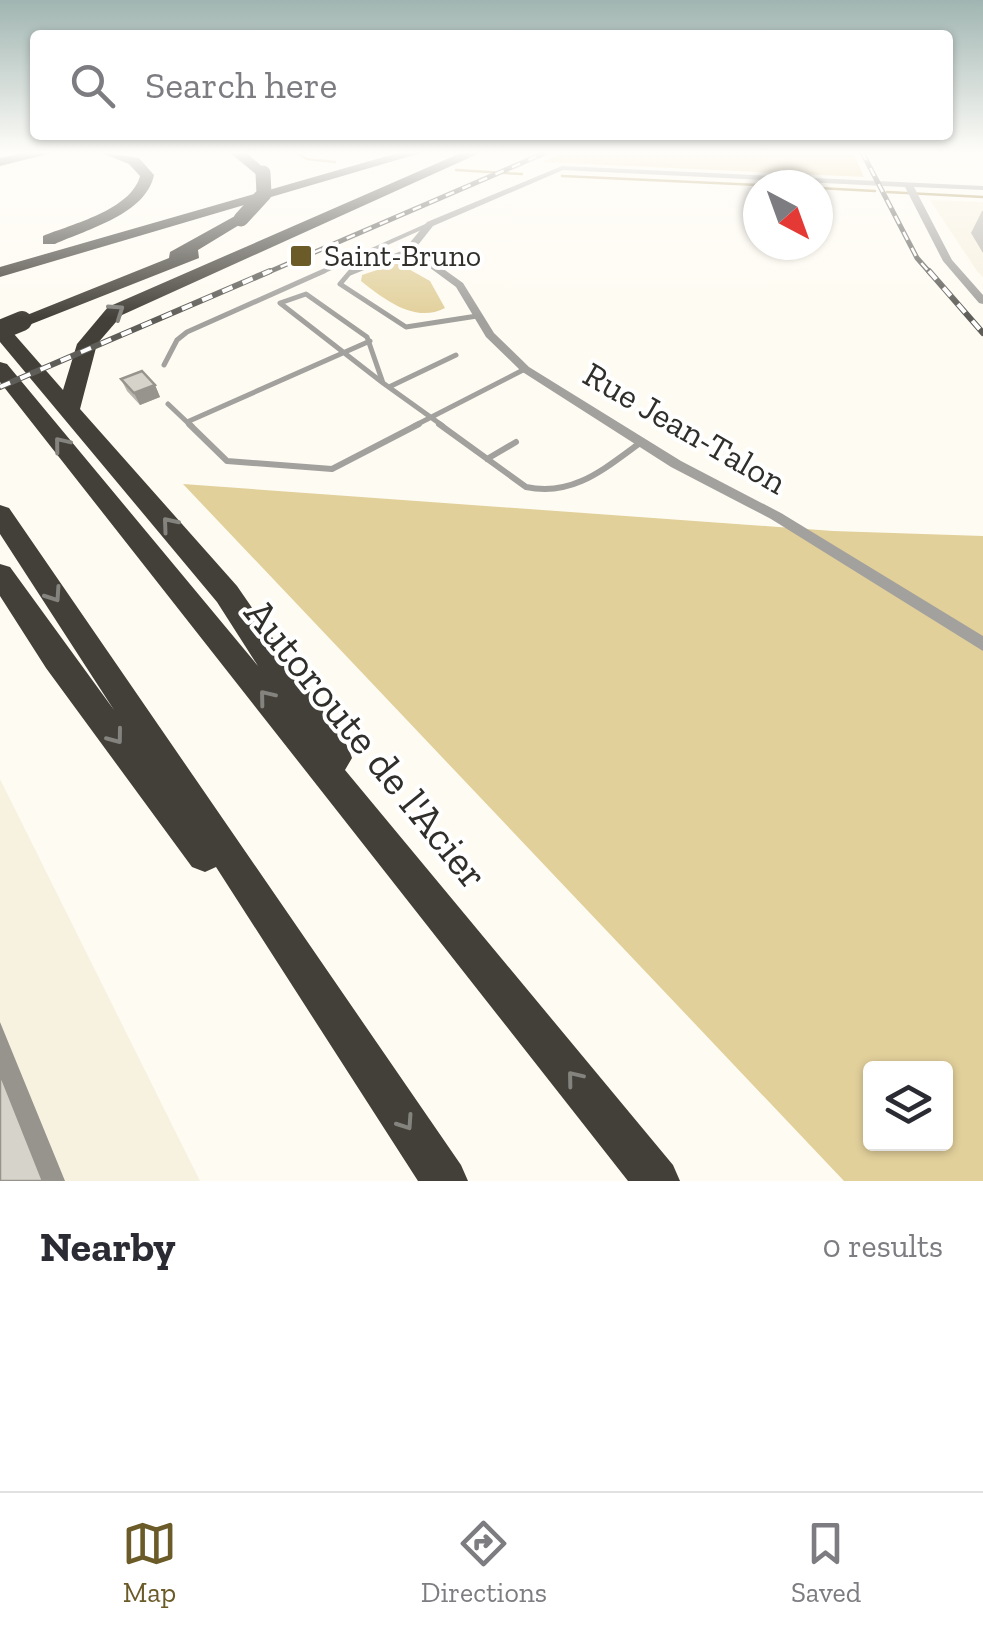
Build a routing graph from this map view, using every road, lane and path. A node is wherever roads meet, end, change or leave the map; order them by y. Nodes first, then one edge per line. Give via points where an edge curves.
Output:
1 (120, 207) edge
2 (189, 207) edge
3 (225, 207) edge
4 (252, 207) edge
5 (313, 207) edge
6 (348, 207) edge
7 (470, 207) edge
8 (920, 207) edge
9 (430, 224) junction
10 (414, 248) junction
11 (0, 260) edge
12 (0, 272) edge
13 (316, 274) junction
14 (346, 274) junction
15 (120, 282) junction
16 (983, 301) edge
17 (477, 316) junction
18 (0, 330) edge
19 (370, 341) junction
20 (342, 351) junction
21 (456, 355) dead end
22 (164, 365) dead end
23 (0, 368) edge
24 (525, 369) junction
25 (386, 385) junction
26 (168, 404) dead end
27 (69, 410) junction
28 (432, 419) junction
29 (187, 422) junction
30 (516, 442) dead end
31 (640, 442) junction
32 (487, 460) junction
33 (0, 514) edge
34 (0, 574) edge
35 (983, 644) edge
36 (436, 909) junction
37 (368, 1065) junction
38 (607, 1119) junction
39 (445, 1181) edge
40 (638, 1181) edge
41 (657, 1181) edge

1 - 11 highway
2 - 11 highway
3 - 12 highway
4 - 15 highway, bridge via 203,243
5 - 15 highway
27 -> 6 highway via 86,340 126,304
7 - 9 street
8 - 16 street via 948,261
9 - 10 street
9 - 13 lane
10 - 14 lane
10 - 17 street, Rue Jean-Talon via 460,285
13 - 14 lane
13 - 22 lane via 185,333
14 - 17 lane via 342,286 406,327
15 - 18 highway, bridge
17 - 24 street, Rue Jean-Talon
18 - 27 highway
19 - 20 lane
19 - 20 lane via 306,294 280,302
19 - 25 lane
20 - 25 lane
20 - 29 lane
21 - 25 lane
36 -> 23 highway, Autoroute de l'Acier
24 - 28 lane
24 - 31 street, Rue Jean-Talon
25 - 28 lane
26 - 29 lane
36 -> 27 highway via 227,594
28 - 29 lane via 322,470 227,461
28 - 32 lane
30 - 32 lane
31 - 32 lane via 557,492 526,487
31 - 35 street, Rue Jean-Talon via 776,516
33 -> 37 highway
34 -> 37 highway via 56,660
38 -> 36 highway, Autoroute de l'Acier
37 -> 39 highway
38 - 40 lane
38 - 41 highway, Autoroute de l'Acier

